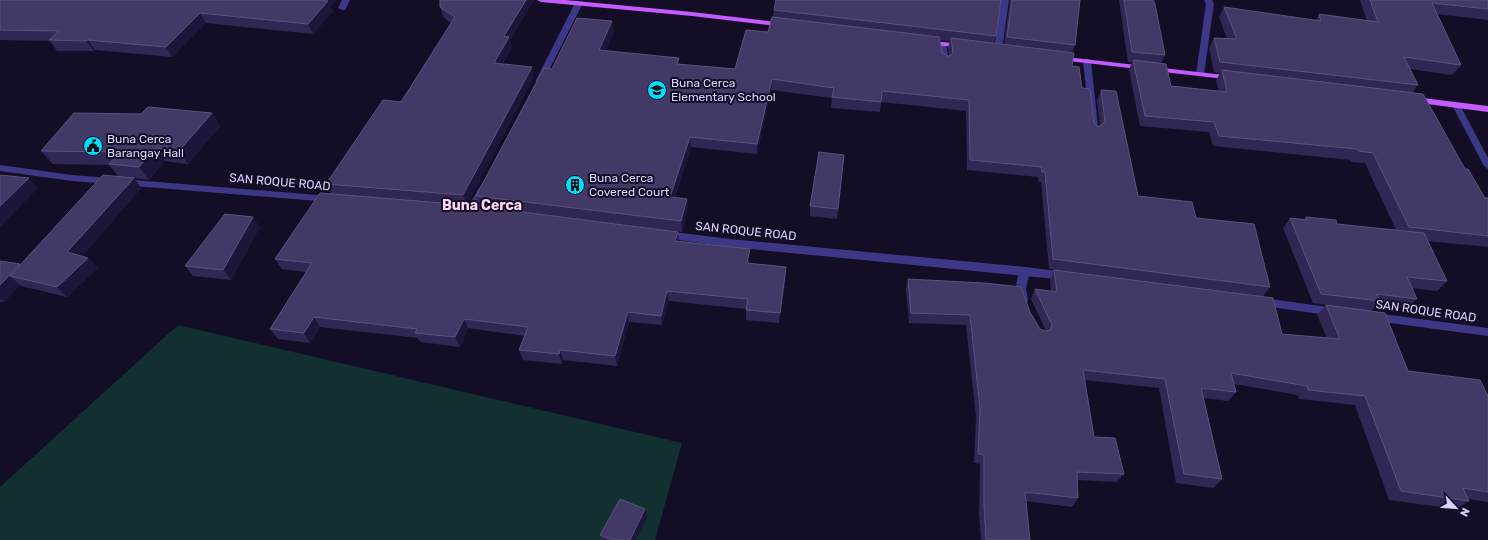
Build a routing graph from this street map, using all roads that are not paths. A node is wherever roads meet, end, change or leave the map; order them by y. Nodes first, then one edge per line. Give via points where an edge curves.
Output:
1 (346, 0) edge
2 (541, 0) edge
3 (1005, 0) edge
4 (1208, 0) edge
5 (579, 4) junction
6 (342, 8) dead end
7 (794, 26) edge
8 (918, 41) edge
9 (942, 44) junction
10 (970, 47) edge
11 (998, 50) edge
12 (1050, 56) edge
13 (1087, 61) junction
14 (945, 63) edge
15 (1200, 74) junction
16 (1239, 79) edge
17 (536, 86) edge
18 (1409, 100) edge
19 (1456, 105) junction
20 (1488, 109) edge
21 (1095, 133) edge
22 (1488, 166) edge
23 (0, 168) edge
24 (486, 183) edge
25 (342, 200) edge
26 (471, 211) edge
27 (659, 235) edge
28 (1025, 271) junction
29 (1072, 277) edge
30 (1253, 301) edge
31 (1024, 308) edge
32 (1347, 314) edge
33 (1362, 316) edge
34 (1488, 332) edge

1 - 6 street
2 - 5 main road
3 - 11 street
4 - 15 street via 1210,11
5 - 7 main road
5 - 17 street
8 - 9 main road
9 - 10 main road
9 - 14 street
12 - 13 main road
13 - 15 main road
13 - 21 street
15 - 16 main road
18 - 19 main road
19 - 20 main road
19 - 22 street
23 - 25 street, SAN ROQUE ROAD via 72,178
24 - 26 street
27 - 28 street, SAN ROQUE ROAD
28 - 29 street, SAN ROQUE ROAD
28 - 31 street via 1021,288
30 - 32 street
33 - 34 street, SAN ROQUE ROAD

